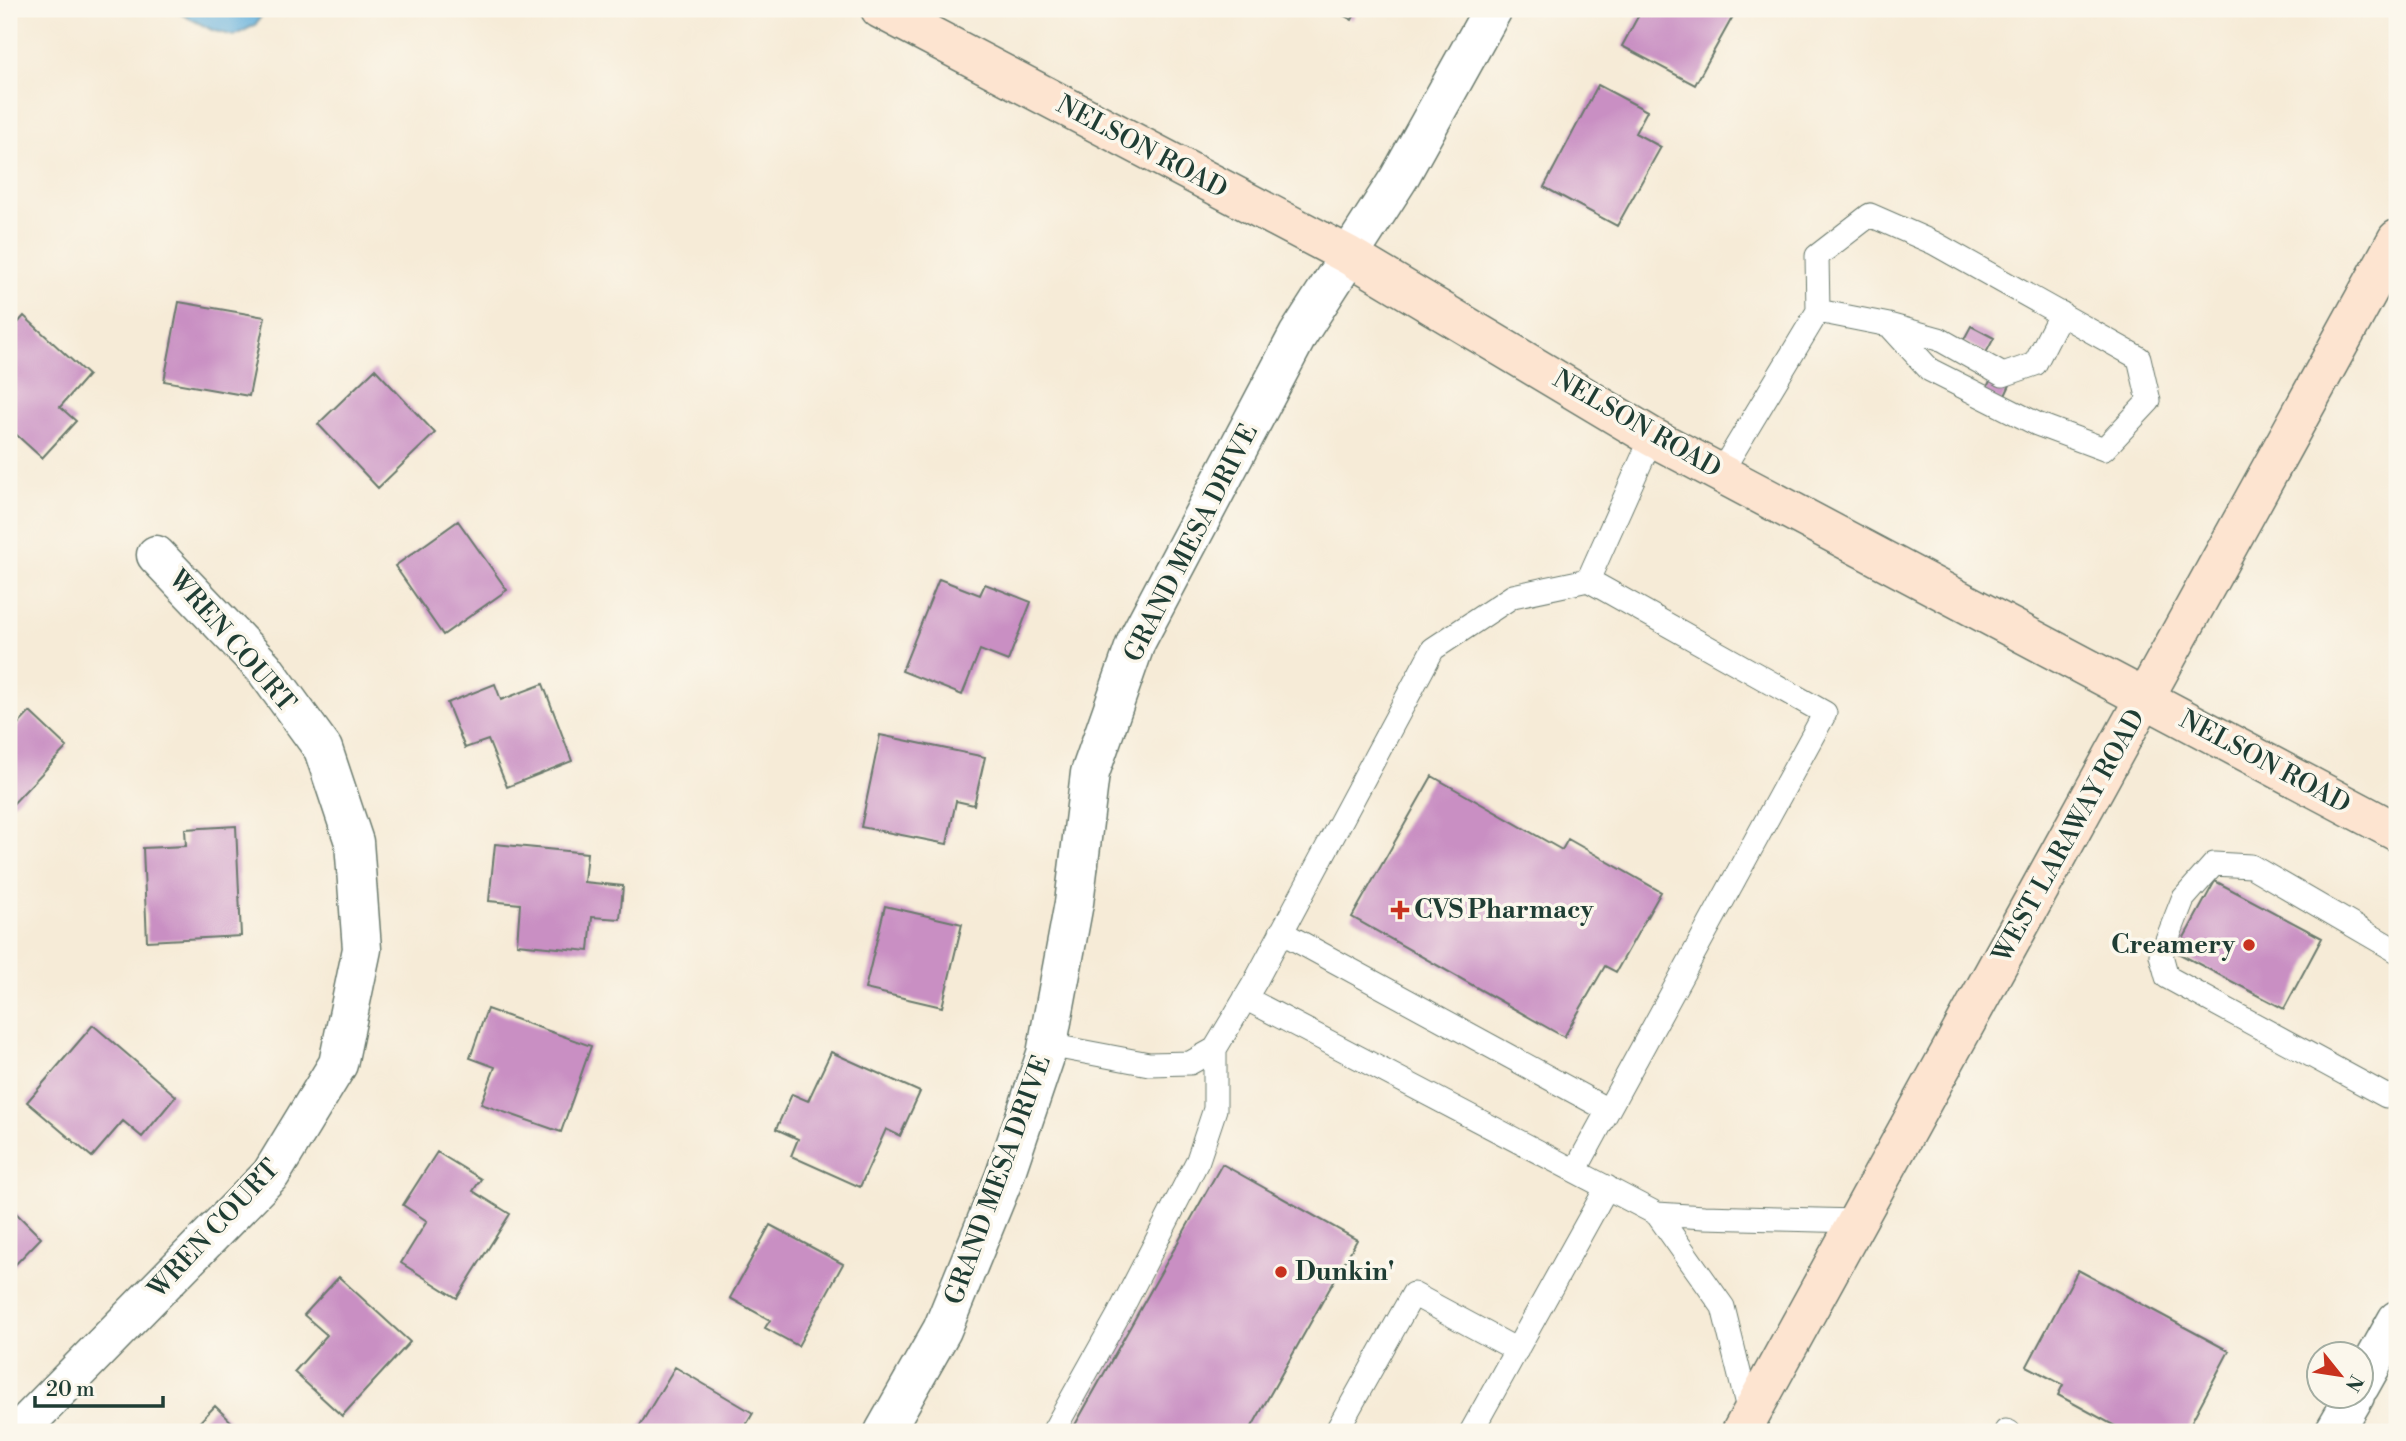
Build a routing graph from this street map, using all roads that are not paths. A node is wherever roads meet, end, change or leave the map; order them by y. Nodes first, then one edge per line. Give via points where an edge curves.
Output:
1 (880, 9) edge
2 (1493, 9) edge
3 (2397, 239) edge
4 (1348, 255) junction
5 (1818, 311) junction
6 (2061, 313) junction
7 (1889, 325) junction
8 (1653, 437) junction
9 (1721, 472) junction
10 (156, 555) dead end
11 (1588, 580) junction
12 (2145, 698) junction
13 (2397, 832) edge
14 (1281, 932) junction
15 (2397, 951) edge
16 (1245, 998) junction
17 (1048, 1045) junction
18 (1215, 1049) junction
19 (2397, 1094) edge
20 (1608, 1110) junction
21 (1575, 1171) junction
22 (1607, 1187) junction
23 (1657, 1214) junction
24 (1857, 1221) junction
25 (2397, 1320) edge
26 (1517, 1350) junction
27 (2374, 1362) edge
28 (2346, 1410) edge
29 (1745, 1424) edge
30 (18, 1432) edge
31 (884, 1432) edge
32 (1053, 1432) edge
33 (1336, 1432) edge
34 (1471, 1432) edge
35 (2334, 1432) edge

1 - 4 street, NELSON ROAD
2 - 4 street, GRAND MESA DRIVE via 1399,178
3 - 12 street, WEST LARAWAY ROAD
4 - 8 street, NELSON ROAD
4 - 17 street, GRAND MESA DRIVE via 1298,335 1136,642 1090,773 1074,903
5 - 6 lane via 1817,256 1870,215 1934,243
5 - 7 lane
5 - 9 lane
6 - 7 lane via 2035,364 2003,375 1938,339
6 - 7 lane via 2139,358 2149,401 2104,449 2038,424 1930,370
8 - 9 street, NELSON ROAD
8 - 11 lane
9 - 12 street, NELSON ROAD
10 - 30 street, WREN COURT via 264,668 323,748 354,842 362,949 338,1064 271,1174
11 - 14 lane via 1513,596 1433,649
11 - 20 lane via 1825,713
12 - 13 street, NELSON ROAD
12 - 24 street, WEST LARAWAY ROAD
14 - 16 lane
14 - 20 lane
15 - 19 lane via 2251,866 2214,864 2183,900 2161,955 2167,977 2386,1096
16 - 18 lane
16 - 21 lane
17 - 18 lane via 1149,1064 1190,1063
17 - 31 street, GRAND MESA DRIVE via 1004,1178 942,1330
18 - 32 lane via 1215,1109 1198,1160
20 - 21 lane
21 - 22 lane
22 - 23 lane
22 - 26 lane
23 - 24 lane
23 - 29 lane via 1723,1307
24 - 29 street, WEST LARAWAY ROAD
25 - 27 street
26 - 33 lane via 1413,1294
26 - 34 lane
28 - 35 street

